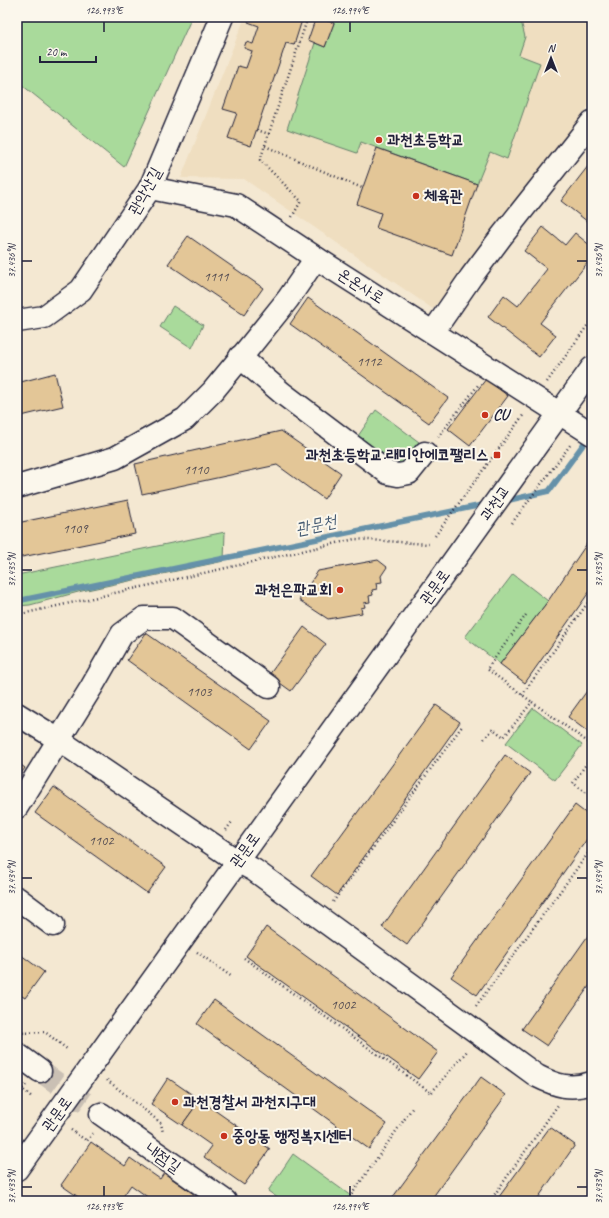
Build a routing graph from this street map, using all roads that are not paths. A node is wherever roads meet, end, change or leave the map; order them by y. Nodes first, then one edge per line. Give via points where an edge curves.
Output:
1 (222, 17) edge
2 (592, 122) edge
3 (150, 188) junction
4 (316, 258) junction
5 (17, 321) edge
6 (433, 332) junction
7 (240, 357) junction
8 (592, 368) edge
9 (560, 413) junction
10 (584, 436) edge
11 (425, 453) road end
12 (17, 487) edge
13 (474, 532) joint
14 (269, 688) dead end
15 (17, 714) edge
16 (59, 740) junction
17 (17, 807) edge
18 (237, 861) junction
19 (17, 898) edge
20 (53, 925) dead end
21 (17, 1054) edge
22 (40, 1071) tunnel mouth
23 (592, 1083) edge
24 (101, 1114) tunnel mouth
25 (17, 1169) edge
26 (225, 1201) edge

1 - 3 street, 관악산길
2 - 6 street via 471,277
3 - 4 street, 온온사로 via 236,205
3 - 5 street, 관악산길 via 81,290 44,317
4 - 6 street, 온온사로
4 - 7 street via 288,298
6 - 9 street, 온온사로
7 - 11 street via 282,393 388,473 409,473
7 - 12 street via 213,391 185,419 115,458
8 - 9 street
9 - 10 street, 온온사로
9 - 13 street, 과천교
13 - 18 street, 관문로
14 - 16 street via 173,618 144,618 122,634
15 - 16 street
16 - 17 street
16 - 18 street
18 - 23 street via 254,870 537,1076 565,1087
18 - 25 street, 관문로
19 - 20 street
21 - 22 street
24 - 26 street, 내점길

